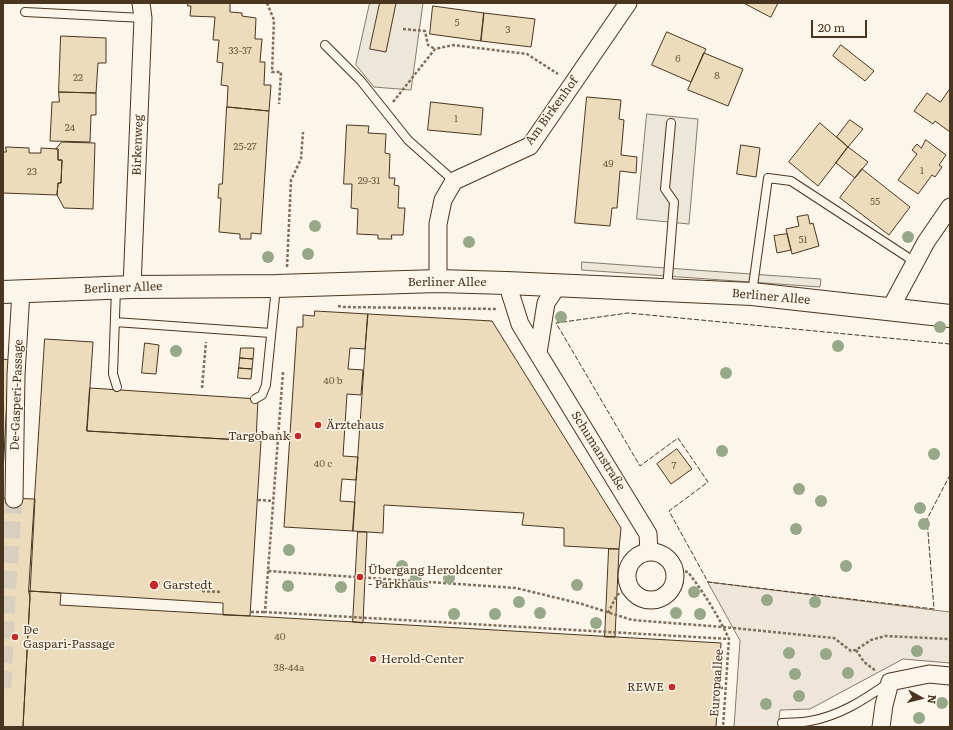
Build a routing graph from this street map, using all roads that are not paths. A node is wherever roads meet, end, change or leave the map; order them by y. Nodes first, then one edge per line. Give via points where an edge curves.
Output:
1 (628, 3) edge
2 (142, 10) edge
3 (25, 12) dead end
4 (325, 45) dead end
5 (671, 123) dead end
6 (454, 181) junction
7 (950, 206) edge
8 (915, 262) junction
9 (438, 281) junction
10 (508, 283) junction
11 (558, 285) junction
12 (281, 286) junction
13 (124, 288) junction
14 (667, 290) junction
15 (12, 292) edge
16 (752, 294) junction
17 (890, 309) junction
18 (950, 316) edge
19 (115, 322) junction
20 (271, 333) junction
21 (538, 353) junction
22 (117, 387) dead end
23 (255, 399) dead end
24 (14, 498) tunnel mouth
25 (649, 552) junction
26 (950, 676) edge
27 (890, 682) junction
28 (782, 723) dead end
29 (881, 727) edge

1 - 6 street, Am Birkenhof via 530,146
2 - 3 lane
2 - 13 street, Birkenweg
4 - 6 lane via 360,82 408,140
5 - 14 lane via 665,189 674,202
6 - 9 street via 443,200 438,224
7 - 8 street
8 - 16 lane via 791,180 768,178
8 - 17 street
9 - 10 street, Berliner Allee
9 - 12 street, Berliner Allee
10 - 11 street, Berliner Allee
10 - 21 street, Schumanstraße via 520,324
11 - 14 street, Berliner Allee
11 - 21 street via 546,303
12 - 13 street, Berliner Allee
12 - 20 lane
13 - 15 street, Berliner Allee
13 - 19 lane
14 - 16 street, Berliner Allee
15 - 24 street, De-Gasperi-Passage via 16,375
16 - 17 street, Berliner Allee
17 - 18 street, Berliner Allee
19 - 20 lane
19 - 22 lane via 113,374
20 - 23 lane via 266,385 262,395
21 - 25 street, Schumanstraße via 648,534
25 - 25 street via 638,556 630,564 627,576 630,587 637,595 648,600 659,598 669,592 674,582 675,570 665,557
26 - 27 street via 929,674
27 - 28 lane via 850,708 827,717 809,722
27 - 29 street

